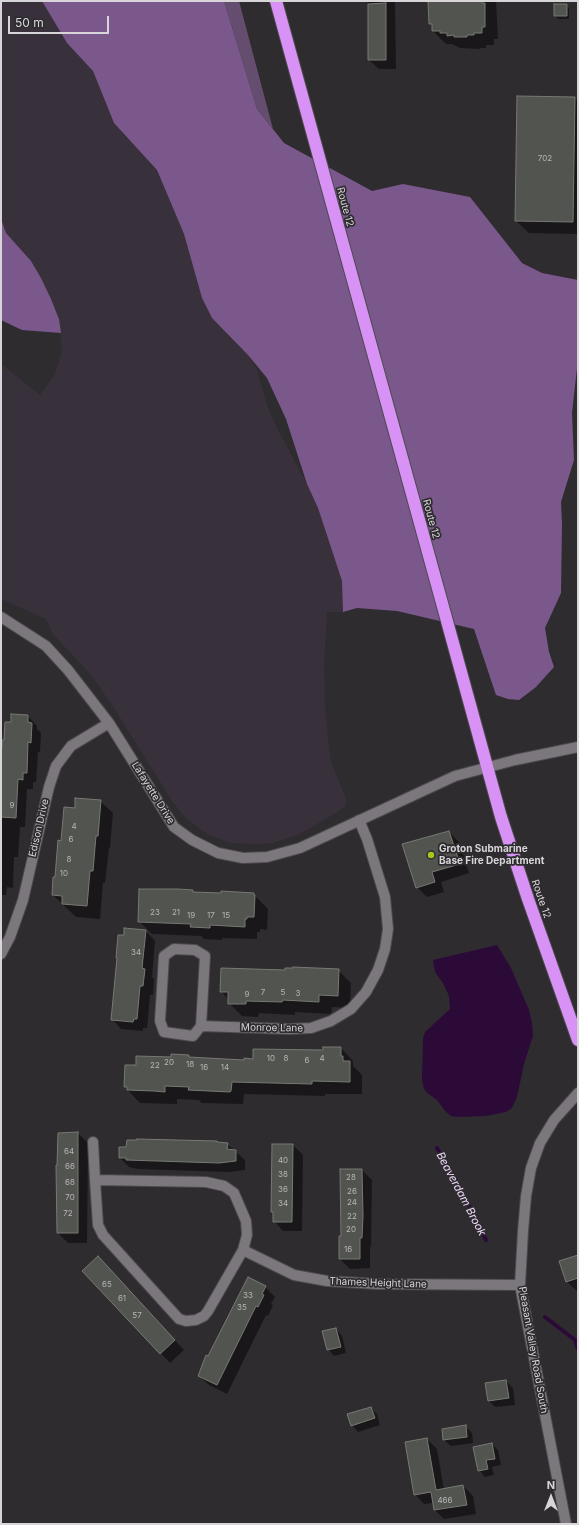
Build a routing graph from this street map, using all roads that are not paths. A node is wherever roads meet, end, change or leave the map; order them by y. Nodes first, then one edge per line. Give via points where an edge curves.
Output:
1 (276, 1) edge
2 (1, 617) edge
3 (109, 724) junction
4 (578, 746) edge
5 (487, 767) junction
6 (359, 820) junction
7 (1, 954) edge
8 (201, 1026) junction
9 (578, 1040) edge
10 (578, 1093) edge
11 (93, 1142) dead end
12 (95, 1180) junction
13 (243, 1250) junction
14 (520, 1285) junction
15 (566, 1524) edge

1 - 5 highway, Route 12
2 - 3 street, Lafayette Drive via 46,646 68,670
3 - 6 street, Lafayette Drive via 174,827 192,840 218,853 243,858 267,857 300,848
3 - 7 street, Edison Drive via 71,746 56,766 23,900
4 - 5 street, Lafayette Drive
5 - 6 street, Lafayette Drive via 455,776
5 - 9 highway, Route 12 via 519,873
6 - 8 street, Monroe Lane via 368,839 385,896 388,929 378,970 366,992 351,1009 332,1021 311,1028
8 - 8 street via 205,956 195,950 174,949 164,956 160,1021 164,1032 193,1036
10 - 14 street, Pleasant Valley Road South via 554,1120 540,1144 531,1168 523,1224
11 - 12 street
12 - 13 street via 206,1182 224,1186 234,1193 246,1221 248,1235
12 - 13 street via 98,1226 179,1319 196,1320 204,1316
13 - 14 street, Thames Height Lane via 294,1275 327,1281
14 - 15 street, Pleasant Valley Road South

